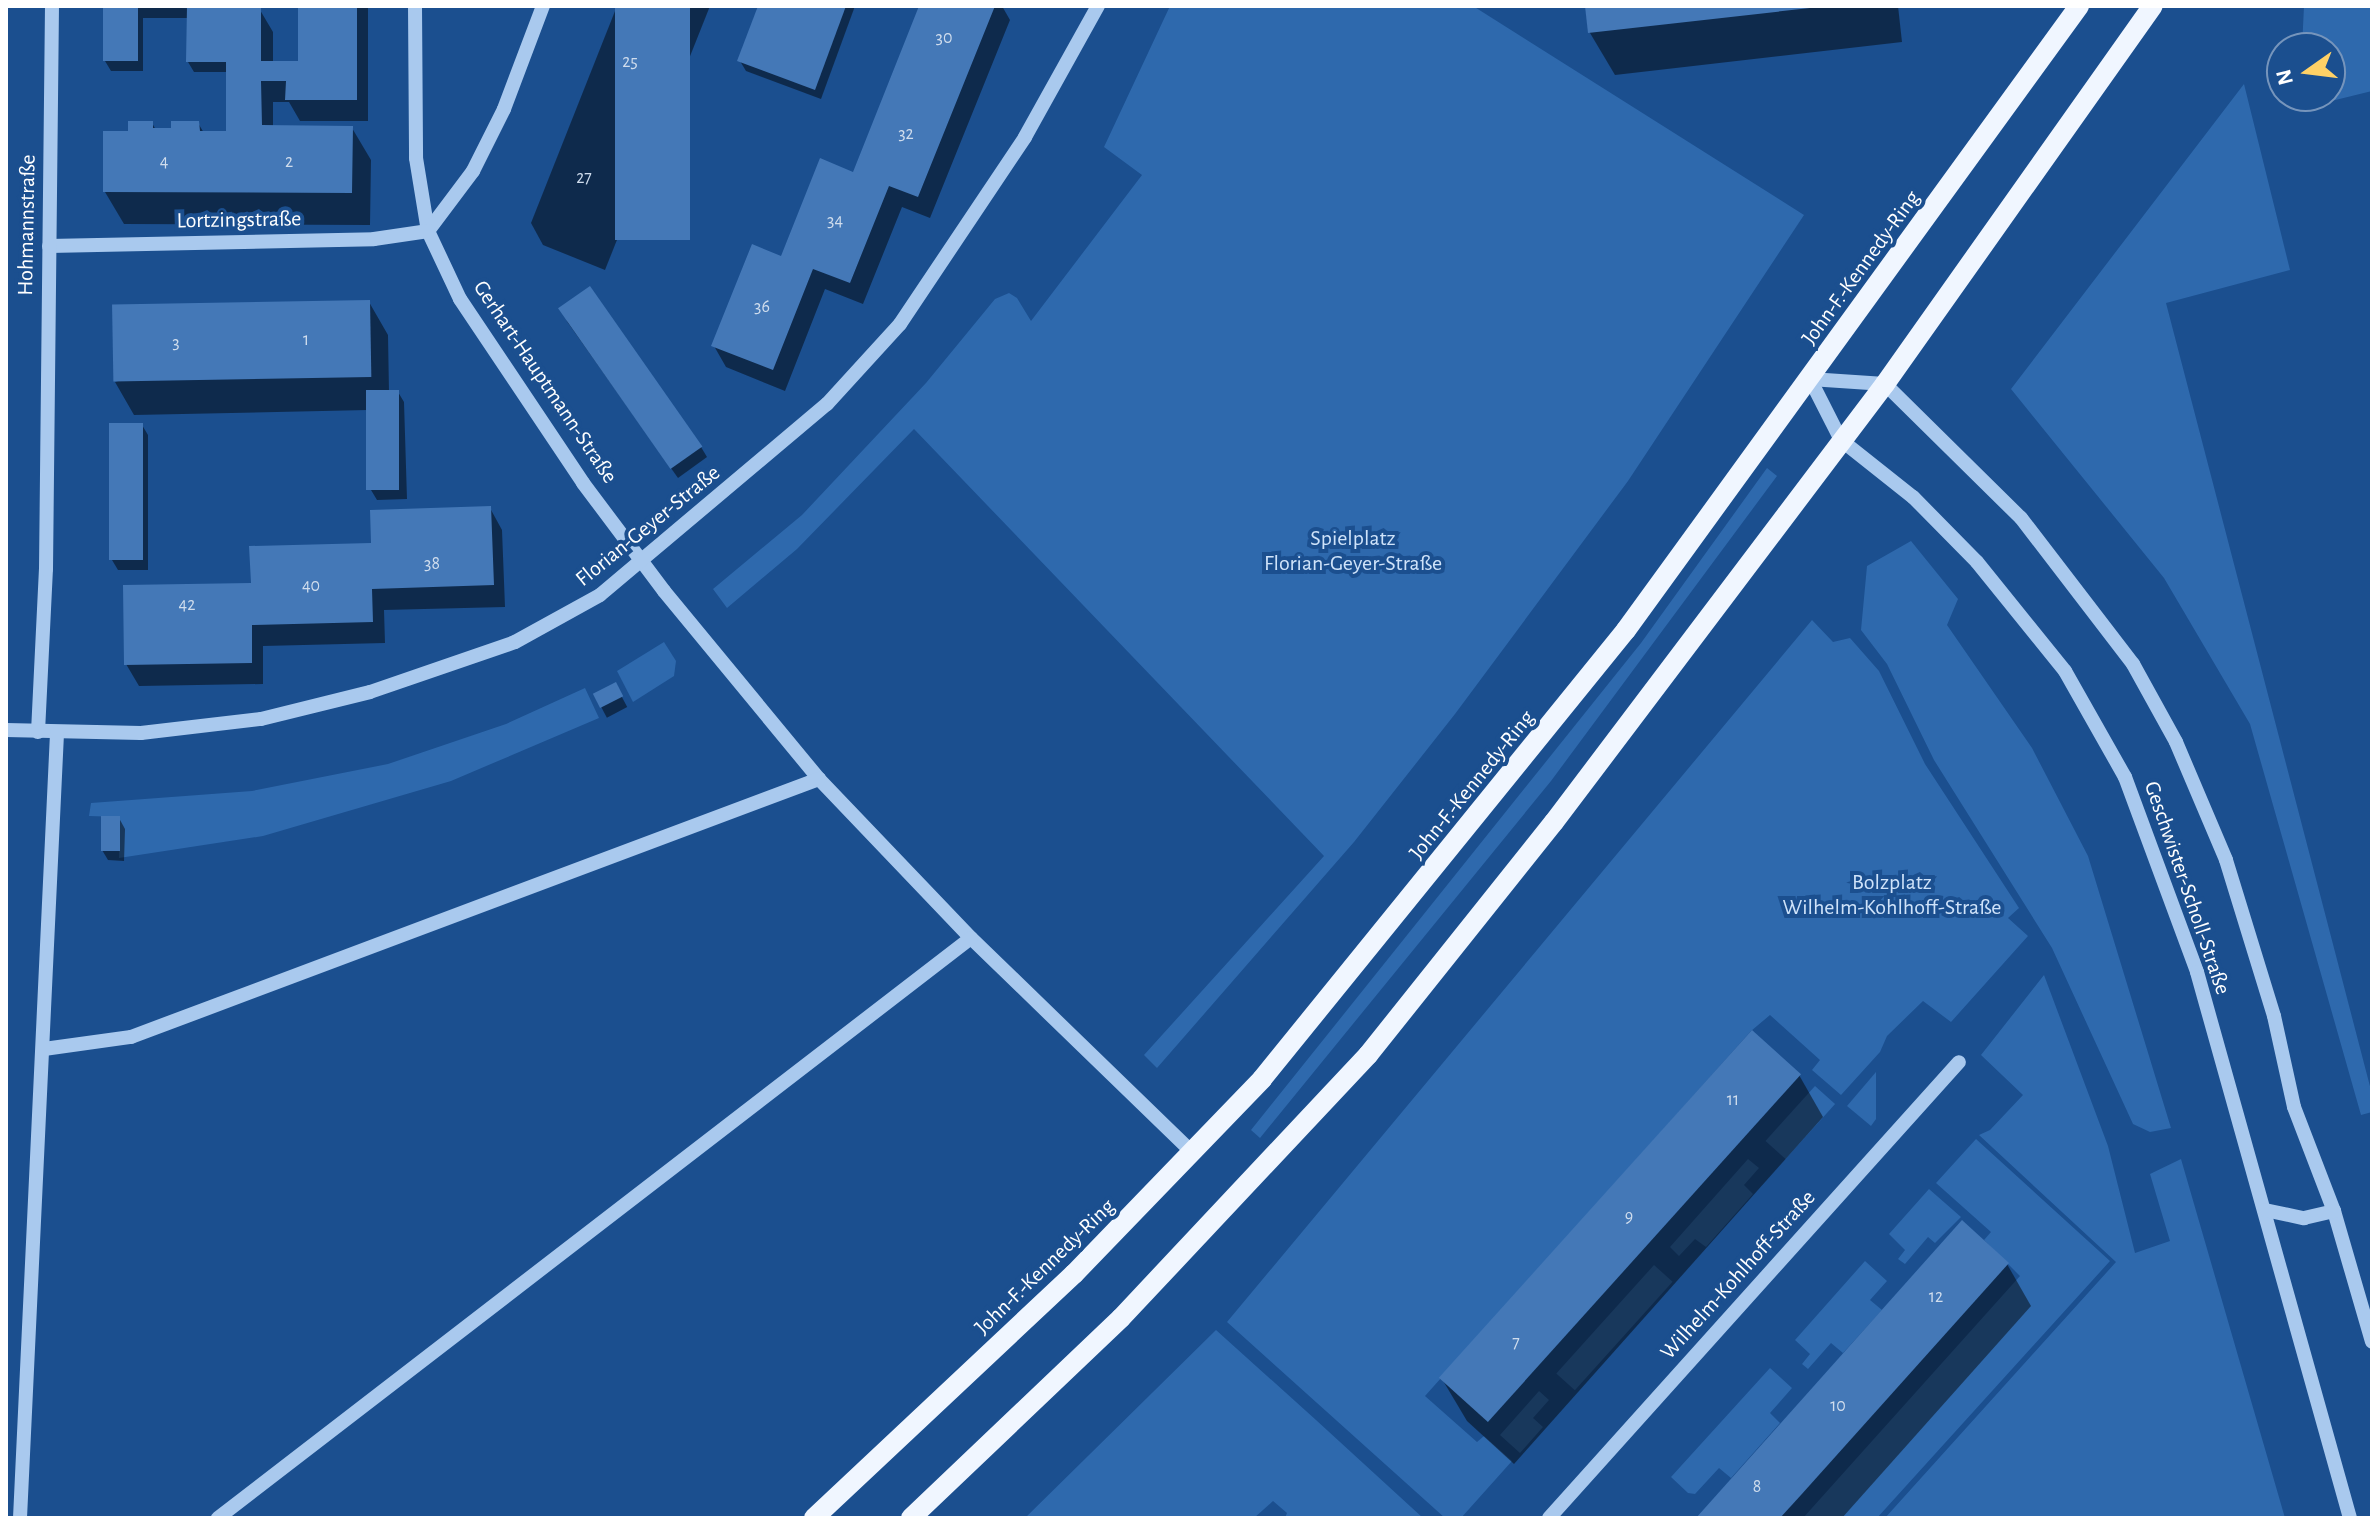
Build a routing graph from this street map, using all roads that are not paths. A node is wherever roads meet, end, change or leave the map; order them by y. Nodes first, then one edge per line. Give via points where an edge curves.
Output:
1 (52, 6) edge
2 (415, 6) edge
3 (543, 6) edge
4 (1098, 6) edge
5 (2079, 6) edge
6 (2153, 6) edge
7 (428, 231) junction
8 (49, 246) junction
9 (1810, 379) junction
10 (1885, 384) junction
11 (1841, 440) junction
12 (643, 563) junction
13 (6, 730) edge
14 (38, 732) junction
15 (57, 733) junction
16 (819, 779) junction
17 (971, 938) junction
18 (44, 1049) junction
19 (1959, 1062) dead end
20 (1193, 1153) junction
21 (2265, 1210) junction
22 (2334, 1211) junction
23 (2372, 1342) edge
24 (20, 1518) edge
25 (218, 1518) edge
26 (814, 1518) edge
27 (911, 1518) edge
28 (1549, 1518) edge
29 (2350, 1518) edge

1 - 8 street, Hohmannstraße
2 - 7 street, Gerhart-Hauptmann-Straße via 416,158
3 - 7 street via 504,109 473,171
4 - 12 street, Florian-Geyer-Straße via 1025,137 900,324 827,404
5 - 9 main road, John-F.-Kennedy-Ring
6 - 10 main road
7 - 8 street, Lortzingstraße via 374,239
7 - 12 street, Gerhart-Hauptmann-Straße via 460,299
8 - 14 street, Hohmannstraße
9 - 10 street
9 - 11 street, Geschwister-Scholl-Straße
9 - 20 main road, John-F.-Kennedy-Ring via 1626,630 1467,830 1262,1079
10 - 11 main road
10 - 22 street, Geschwister-Scholl-Straße via 1974,467 2080,590 2133,664 2176,742 2226,860 2274,1016 2294,1107
11 - 21 street, Geschwister-Scholl-Straße via 1913,497 1977,562 2065,671 2125,777 2197,972
11 - 27 main road via 1554,822 1368,1055 1121,1318
12 - 15 street, Florian-Geyer-Straße via 558,621 515,642 370,692 203,728
12 - 16 street, Gerhart-Hauptmann-Straße
13 - 14 street, Florian-Geyer-Straße
14 - 15 street, Florian-Geyer-Straße
15 - 18 street
16 - 17 street, Gerhart-Hauptmann-Straße
16 - 18 street via 131,1037
17 - 20 street, Gerhart-Hauptmann-Straße
17 - 25 street
18 - 24 street
19 - 28 street, Wilhelm-Kohlhoff-Straße
20 - 26 main road, John-F.-Kennedy-Ring via 1074,1274
21 - 22 street via 2304,1218
21 - 29 street, Geschwister-Scholl-Straße
22 - 23 street, Geschwister-Scholl-Straße

